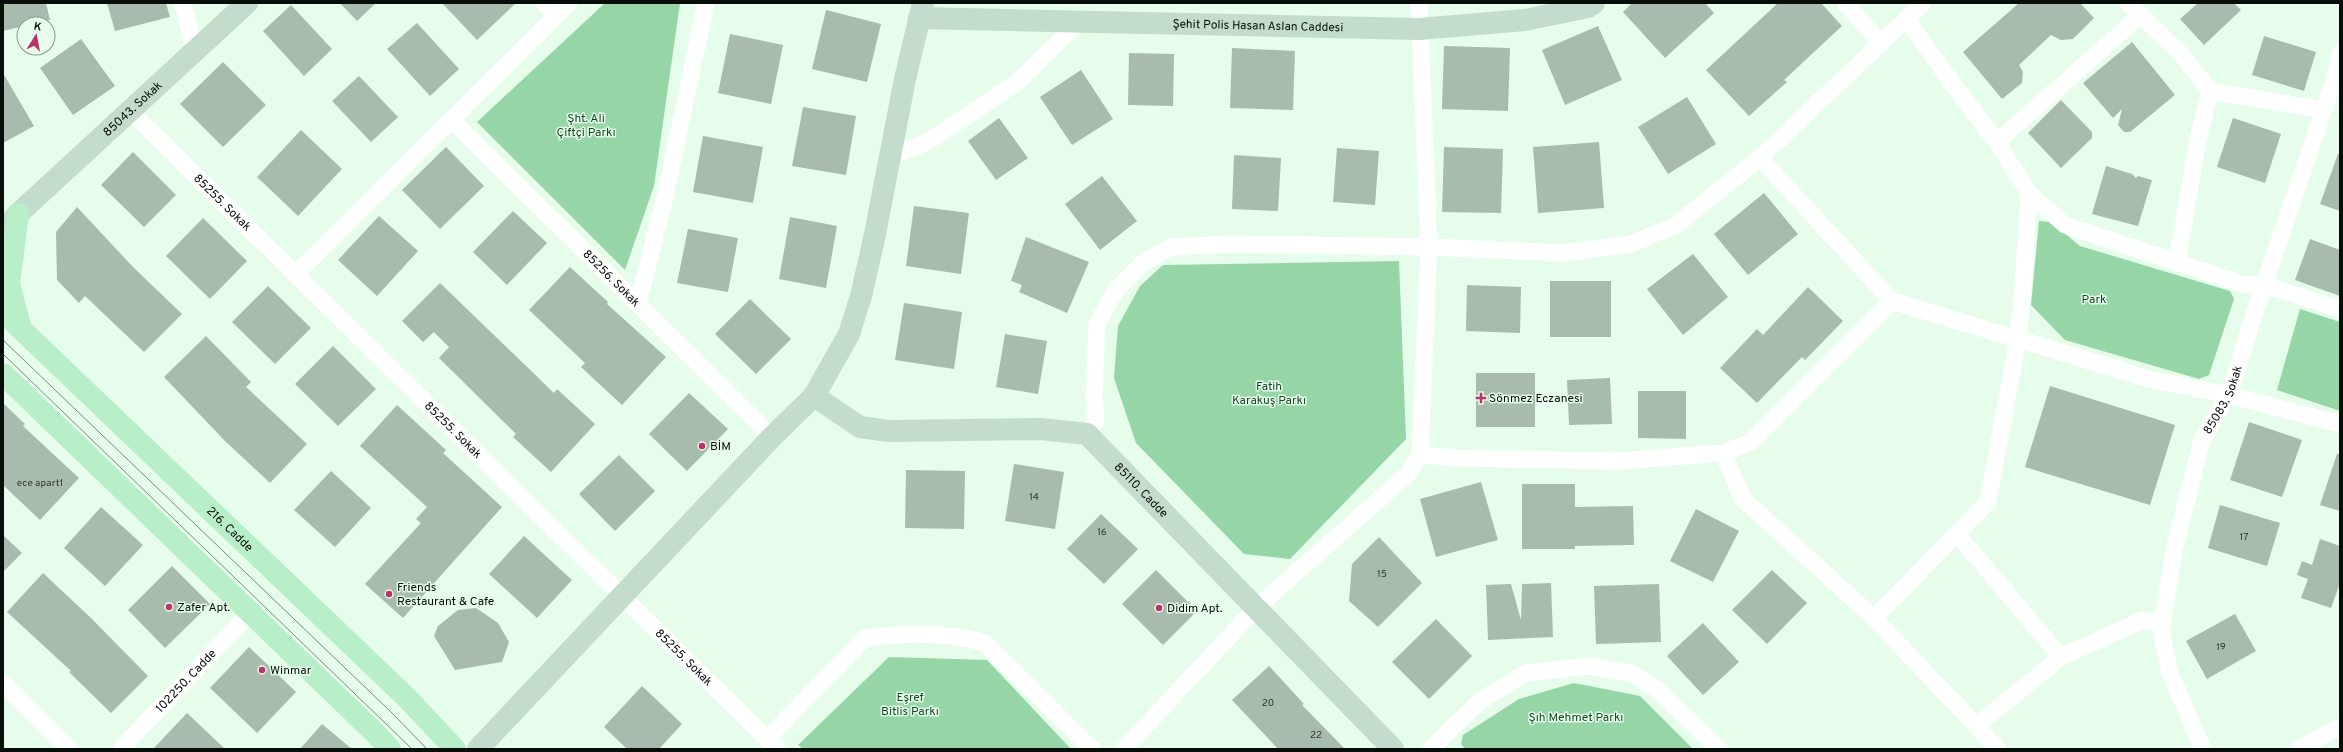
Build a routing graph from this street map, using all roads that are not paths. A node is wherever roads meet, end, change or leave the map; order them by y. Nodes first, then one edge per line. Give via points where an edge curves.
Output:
1 (183, 3) edge
2 (247, 3) edge
3 (544, 3) edge
4 (569, 3) edge
5 (706, 3) edge
6 (1419, 3) edge
7 (1594, 3) edge
8 (1845, 3) edge
9 (1923, 3) edge
10 (2128, 3) edge
11 (921, 10) edge
12 (556, 15) junction
13 (2141, 15) junction
14 (1907, 20) junction
15 (1080, 21) junction
16 (1420, 29) junction
17 (1882, 44) junction
18 (195, 53) junction
19 (2340, 53) edge
20 (2210, 91) junction
21 (2324, 110) junction
22 (130, 112) junction
23 (451, 119) junction
24 (1997, 142) junction
25 (890, 157) junction
26 (1760, 158) junction
27 (2029, 193) junction
28 (11, 216) edge
29 (3, 232) edge
30 (1429, 247) junction
31 (2177, 262) junction
32 (296, 275) junction
33 (2264, 285) junction
34 (1892, 301) junction
35 (638, 304) junction
36 (2340, 309) edge
37 (3, 312) edge
38 (21, 329) junction
39 (2018, 339) junction
40 (3, 374) edge
41 (2229, 395) junction
42 (814, 396) junction
43 (2340, 424) edge
44 (1087, 434) junction
45 (772, 437) junction
46 (1723, 452) junction
47 (1420, 455) junction
48 (1957, 534) junction
49 (621, 597) junction
50 (1257, 607) junction
51 (250, 613) junction
52 (1874, 618) junction
53 (2162, 624) junction
54 (2061, 658) junction
55 (3, 683) edge
56 (1976, 726) junction
57 (2340, 727) edge
58 (772, 744) edge
59 (69, 749) edge
60 (121, 749) edge
61 (390, 749) edge
62 (455, 749) edge
63 (478, 749) edge
64 (1092, 749) edge
65 (1124, 749) edge
66 (1392, 749) edge
67 (1431, 749) edge
68 (1719, 749) edge
69 (1998, 749) edge
70 (2203, 749) edge
71 (2299, 749) edge

1 - 18 street
2 - 18 street, 85043. Sokak
3 - 12 street
4 - 12 street
5 - 35 street via 665,197
6 - 16 street
7 - 16 street, Şehit Polis Hasan Aslan Caddesi via 1588,7 1525,20
8 - 17 street
9 - 14 street
10 - 13 street
11 - 15 street, Şehit Polis Hasan Aslan Caddesi
11 - 25 street
12 - 23 street
13 - 20 street via 2182,55
13 - 24 street
14 - 17 street
14 - 24 street
15 - 16 street, Şehit Polis Hasan Aslan Caddesi
15 - 25 street via 1019,81 929,141
16 - 30 street
17 - 26 street
18 - 22 street, 85043. Sokak
19 - 21 street, 85083. Sokak
20 - 21 street
20 - 31 street via 2198,140
21 - 33 street, 85083. Sokak
22 - 28 street, 85043. Sokak
22 - 32 street, 85255. Sokak
23 - 32 street
23 - 35 street, 85256. Sokak
24 - 27 street
25 - 42 street via 861,296 849,334
26 - 30 street via 1676,225 1631,244 1564,253
26 - 34 street
27 - 31 street via 2064,225
27 - 39 street
28 - 29 street, 85043. Sokak
28 - 38 main road via 9,284
30 - 44 street via 1230,244 1171,247 1143,263 1116,290 1097,324 1094,396 1096,421
30 - 47 street
31 - 33 street via 2242,284
32 - 49 street, 85255. Sokak
33 - 36 street
33 - 41 street, 85083. Sokak
34 - 39 street
34 - 46 street via 1751,442
35 - 45 street, 85256. Sokak
37 - 38 main road, 216. Cadde
38 - 62 main road, 216. Cadde via 407,698
39 - 41 street via 2149,379
39 - 48 street via 1988,502
40 - 51 main road
41 - 43 street
41 - 53 street, 85083. Sokak via 2202,440 2174,550
42 - 44 street via 860,427 888,430 1041,429
42 - 45 street
44 - 50 street, 85110. Cadde
45 - 49 street
46 - 47 street via 1618,461
46 - 52 street via 1742,500
47 - 50 street via 1408,474
48 - 52 street
48 - 54 street
49 - 58 street, 85255. Sokak
49 - 63 street
50 - 65 street
50 - 66 street, 85110. Cadde
51 - 60 street, 102250. Cadde
51 - 61 main road
52 - 56 street
53 - 54 street via 2143,620
53 - 70 street, 85083. Sokak via 2161,631 2170,673
54 - 56 street
55 - 59 street
56 - 69 street
57 - 71 street
58 - 64 street via 865,638 964,637 985,643
67 - 68 street via 1480,701 1526,673 1589,666 1630,673 1658,690

